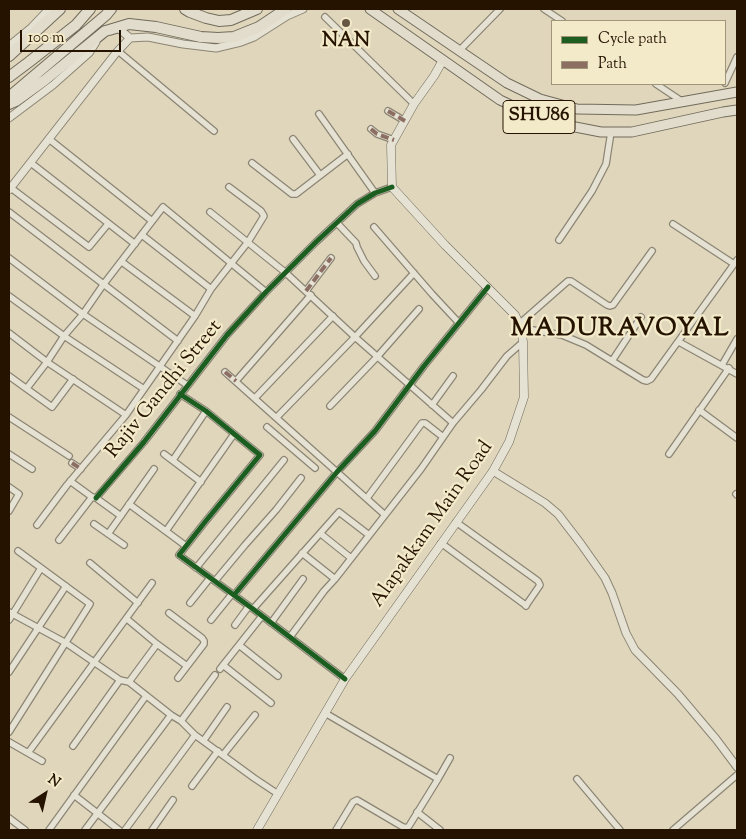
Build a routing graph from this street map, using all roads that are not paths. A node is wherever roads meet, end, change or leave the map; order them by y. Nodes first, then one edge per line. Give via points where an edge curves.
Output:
1 (49, 9) edge
2 (60, 9) edge
3 (90, 9) edge
4 (111, 9) edge
5 (185, 9) edge
6 (286, 9) edge
7 (303, 9) edge
8 (370, 9) edge
9 (398, 9) edge
10 (500, 9) edge
11 (544, 9) edge
12 (254, 10) edge
13 (325, 17) dead end
14 (560, 20) edge
15 (118, 28) junction
16 (99, 37) junction
17 (130, 38) junction
18 (9, 46) edge
19 (118, 51) junction
20 (459, 51) junction
21 (9, 56) edge
22 (737, 57) edge
23 (443, 60) junction
24 (9, 76) edge
25 (726, 79) edge
26 (658, 85) edge
27 (723, 85) edge
28 (737, 92) edge
29 (719, 95) junction
30 (9, 97) edge
31 (737, 98) edge
32 (684, 102) junction
33 (9, 104) edge
34 (414, 104) junction
35 (737, 110) edge
36 (388, 111) dead end
37 (319, 114) dead end
38 (9, 118) edge
39 (405, 121) junction
40 (371, 129) dead end
41 (214, 131) dead end
42 (611, 132) junction
43 (49, 138) junction
44 (293, 139) dead end
45 (394, 140) junction
46 (348, 154) junction
47 (31, 162) junction
48 (252, 163) dead end
49 (320, 175) junction
50 (229, 186) dead end
51 (392, 187) junction
52 (10, 189) edge
53 (375, 193) junction
54 (9, 212) edge
55 (210, 212) dead end
56 (152, 221) junction
57 (337, 223) junction
58 (108, 224) junction
59 (673, 224) dead end
60 (374, 227) dead end
61 (142, 235) junction
62 (559, 240) dead end
63 (248, 242) junction
64 (135, 244) junction
65 (652, 251) dead end
66 (9, 258) edge
67 (331, 258) dead end
68 (122, 262) junction
69 (736, 262) edge
70 (230, 263) junction
71 (286, 273) junction
72 (414, 273) junction
73 (374, 276) dead end
74 (103, 285) junction
75 (488, 287) junction
76 (211, 289) junction
77 (266, 292) junction
78 (308, 293) junction
79 (9, 296) edge
80 (419, 309) dead end
81 (83, 314) junction
82 (195, 316) junction
83 (333, 316) junction
84 (641, 317) dead end
85 (459, 322) junction
86 (520, 326) junction
87 (9, 333) edge
88 (64, 336) junction
89 (355, 338) junction
90 (737, 339) edge
91 (178, 341) junction
92 (523, 342) junction
93 (679, 342) junction
94 (377, 357) junction
95 (612, 361) junction
96 (47, 362) junction
97 (722, 365) junction
98 (160, 367) junction
99 (729, 368) junction
100 (225, 372) dead end
101 (737, 374) edge
102 (9, 376) edge
103 (453, 376) dead end
104 (73, 379) junction
105 (236, 381) junction
106 (187, 385) junction
107 (410, 386) junction
108 (26, 388) junction
109 (144, 389) junction
110 (180, 394) junction
111 (255, 398) junction
112 (432, 405) junction
113 (330, 406) dead end
114 (699, 410) junction
115 (206, 411) junction
116 (126, 415) junction
117 (9, 417) edge
118 (276, 417) junction
119 (453, 422) junction
120 (267, 427) dead end
121 (234, 434) junction
122 (443, 437) junction
123 (737, 438) edge
124 (300, 439) junction
125 (292, 448) junction
126 (9, 454) edge
127 (164, 454) dead end
128 (669, 454) dead end
129 (69, 456) dead end
130 (173, 460) junction
131 (284, 460) dead end
132 (72, 463) dead end
133 (315, 468) dead end
134 (32, 469) dead end
135 (81, 469) junction
136 (154, 469) dead end
137 (493, 470) junction
138 (337, 472) junction
139 (301, 478) dead end
140 (70, 481) junction
141 (201, 482) junction
142 (9, 487) edge
143 (94, 498) junction
144 (366, 498) junction
145 (129, 504) junction
146 (9, 511) edge
147 (385, 514) junction
148 (121, 516) junction
149 (456, 522) junction
150 (94, 524) dead end
151 (37, 525) dead end
152 (166, 531) junction
153 (108, 534) junction
154 (321, 534) junction
155 (369, 536) junction
156 (59, 540) dead end
157 (442, 543) junction
158 (124, 545) dead end
159 (186, 546) junction
160 (18, 552) dead end
161 (302, 553) junction
162 (351, 558) junction
163 (90, 562) dead end
164 (41, 568) junction
165 (196, 568) junction
166 (303, 579) dead end
167 (335, 579) junction
168 (212, 580) junction
169 (152, 584) dead end
170 (66, 586) junction
171 (233, 594) junction
172 (138, 602) junction
173 (190, 603) dead end
174 (251, 607) junction
175 (169, 613) dead end
176 (10, 615) edge
177 (262, 616) junction
178 (127, 619) junction
179 (211, 620) dead end
180 (271, 623) junction
181 (235, 625) dead end
182 (39, 628) junction
183 (290, 637) junction
184 (66, 643) junction
185 (157, 644) junction
186 (239, 645) junction
187 (95, 663) junction
188 (187, 666) junction
189 (9, 672) edge
190 (215, 675) dead end
191 (278, 676) dead end
192 (178, 678) dead end
193 (345, 679) junction
194 (120, 680) junction
195 (129, 682) junction
196 (146, 696) junction
197 (271, 704) dead end
198 (227, 707) dead end
199 (325, 713) junction
200 (171, 715) junction
201 (255, 715) dead end
202 (181, 721) junction
203 (9, 732) edge
204 (195, 734) junction
205 (204, 740) junction
206 (9, 742) edge
207 (73, 746) dead end
208 (28, 753) junction
209 (221, 753) junction
210 (450, 758) dead end
211 (42, 761) dead end
212 (737, 767) edge
213 (737, 775) edge
214 (438, 779) junction
215 (577, 779) dead end
216 (192, 786) dead end
217 (278, 794) junction
218 (74, 795) junction
219 (172, 800) dead end
220 (417, 812) junction
221 (98, 813) junction
222 (9, 818) edge
223 (25, 830) edge
224 (49, 830) edge
225 (85, 830) edge
226 (119, 830) edge
227 (124, 830) edge
228 (152, 830) edge
229 (256, 830) edge
230 (336, 830) edge
231 (440, 830) edge
232 (620, 830) edge
233 (675, 830) edge

1 - 18 street
2 - 21 highway
3 - 24 highway via 76,25
4 - 30 highway
5 - 12 highway via 219,21 231,20
6 - 15 highway via 260,27 234,37 201,37 129,24
7 - 17 street via 254,37 216,48 148,37
8 - 23 main road, SHU86
9 - 20 main road, SHU86
10 - 20 street
11 - 14 street
13 - 34 street
15 - 16 highway
15 - 17 street
16 - 33 highway
16 - 38 street via 89,53
17 - 19 street
19 - 41 street
19 - 43 street
20 - 32 main road, SHU86 via 506,83 540,99 577,109 636,110
22 - 25 street
23 - 34 main road
23 - 42 main road, SHU86 via 500,100 534,116
26 - 32 street
27 - 29 street
28 - 29 main road, SHU86
28 - 31 main road
29 - 32 main road, SHU86
34 - 39 main road
35 - 42 main road, SHU86 via 632,132
36 - 39 street
37 - 46 street
39 - 45 main road
40 - 45 street
42 - 62 street via 606,164 592,192
43 - 47 street
43 - 56 street
44 - 49 street
45 - 51 main road via 391,145
46 - 49 street
46 - 53 street
47 - 52 street
47 - 58 street
48 - 49 street via 292,194
50 - 63 street via 264,214
51 - 53 street, Rajiv Gandhi Street
51 - 75 main road, Alapakkam Main Road
52 - 58 street via 89,247
53 - 57 street, Rajiv Gandhi Street
54 - 74 street
55 - 63 street
56 - 61 street
56 - 70 street via 163,208
57 - 71 street, Rajiv Gandhi Street
57 - 73 street via 356,243
58 - 64 street
59 - 69 street
60 - 72 street
61 - 64 street
61 - 76 street
63 - 70 street
63 - 71 street
64 - 68 street
65 - 86 street via 613,305 607,305 568,281
66 - 81 street
67 - 78 street
68 - 74 street
68 - 82 street
69 - 93 street
70 - 76 street
70 - 77 street
71 - 77 street, Rajiv Gandhi Street
71 - 78 street
72 - 85 street
72 - 89 street
74 - 81 street
74 - 91 street
75 - 85 street
75 - 86 main road, Alapakkam Main Road via 515,315
76 - 82 street
77 - 106 street, Rajiv Gandhi Street
78 - 83 street
78 - 105 street
79 - 88 street
80 - 94 street
81 - 88 street
81 - 98 street
82 - 91 street
83 - 89 street
83 - 111 street
84 - 95 street
85 - 107 street
86 - 92 main road, Alapakkam Main Road
86 - 95 street via 586,345
87 - 96 street
88 - 96 street
88 - 109 street
89 - 94 street
89 - 118 street
90 - 97 street
91 - 98 street
92 - 119 street via 507,356
92 - 137 main road, Alapakkam Main Road via 524,397 509,442
93 - 95 street via 647,381
93 - 97 street
94 - 107 street
94 - 113 street
96 - 104 street
96 - 108 street
97 - 99 street
98 - 106 street
98 - 109 street
99 - 101 street
99 - 114 street
100 - 105 street
102 - 108 street
103 - 112 street
104 - 108 street via 52,407
104 - 116 street
105 - 111 street
106 - 110 street, Rajiv Gandhi Street
107 - 112 street
107 - 138 street
109 - 116 street
110 - 115 street
110 - 143 street, Rajiv Gandhi Street via 144,442
111 - 118 street
112 - 119 street
114 - 123 street
114 - 128 street
115 - 121 street
115 - 130 street
116 - 135 street
117 - 129 street
118 - 124 street
119 - 122 street
120 - 125 street
121 - 141 street
121 - 159 street via 260,455
122 - 144 street via 422,423
122 - 147 street
124 - 125 street
124 - 138 street
125 - 133 street
126 - 134 street
127 - 130 street
130 - 141 street
131 - 165 street
132 - 135 street
135 - 140 street
136 - 145 street
137 - 149 main road, Alapakkam Main Road
137 - 212 street via 558,514 605,578 635,650 678,694
138 - 144 street
138 - 171 street
139 - 168 street
140 - 143 street
140 - 151 street
141 - 152 street
142 - 146 street via 19,494
143 - 148 street
143 - 156 street, Rajiv Gandhi Street
144 - 147 street
145 - 148 street
145 - 152 street
147 - 155 street
148 - 153 street
149 - 157 main road, Alapakkam Main Road
149 - 157 street via 538,581 540,586 528,604 526,606
150 - 153 street
152 - 159 street
153 - 158 street
154 - 155 street via 339,512
154 - 161 street
154 - 162 street
155 - 162 street
157 - 193 main road, Alapakkam Main Road
159 - 165 street via 179,555
160 - 164 street
161 - 167 street
161 - 174 street
162 - 167 street
163 - 172 street
164 - 170 street
164 - 176 street
165 - 168 street
166 - 180 street
167 - 183 street
168 - 171 street
168 - 173 street
169 - 172 street
170 - 182 street
170 - 184 street via 90,604
171 - 174 street
171 - 179 street
172 - 178 street
174 - 177 street
174 - 181 street
175 - 188 street via 204,641
176 - 182 street
177 - 180 street
177 - 186 street
178 - 185 street
178 - 187 street
180 - 183 street
182 - 184 street
182 - 189 street
183 - 193 street
184 - 187 street
184 - 203 street
185 - 188 street
185 - 195 street
186 - 191 street
186 - 197 street via 222,667
187 - 194 street
187 - 208 street
188 - 192 street
190 - 202 street
193 - 199 main road, Alapakkam Main Road
194 - 195 street
194 - 207 street
195 - 196 street
196 - 200 street
196 - 218 street
198 - 205 street
199 - 214 street
199 - 217 main road, Alapakkam Main Road
200 - 202 street
200 - 221 street
201 - 209 street
202 - 204 street
204 - 205 street
204 - 227 street
205 - 209 street
206 - 208 street
208 - 211 street
209 - 216 street
209 - 217 street
210 - 214 street
213 - 233 street
214 - 220 street
215 - 232 street
217 - 229 main road, Alapakkam Main Road
218 - 221 street
218 - 224 street
219 - 228 street
220 - 230 street via 405,828 357,800
220 - 231 street
221 - 225 street
221 - 226 street
222 - 223 street

